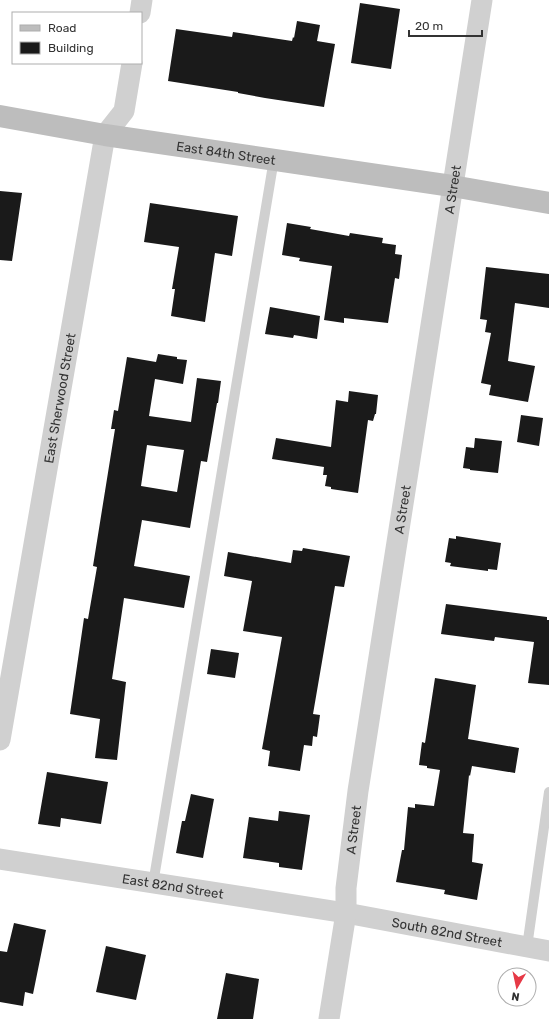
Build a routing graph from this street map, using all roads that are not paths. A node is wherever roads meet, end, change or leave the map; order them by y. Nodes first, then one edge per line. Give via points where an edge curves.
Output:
1 (142, 0) edge
2 (482, 0) edge
3 (140, 12) edge
4 (132, 64) edge
5 (0, 116) edge
6 (105, 135) junction
7 (274, 159) junction
8 (452, 186) junction
9 (549, 203) edge
10 (0, 740) edge
11 (549, 792) edge
12 (0, 860) edge
13 (153, 884) junction
14 (346, 913) junction
15 (527, 947) junction
16 (549, 951) edge
17 (329, 1019) edge

1 - 3 street
2 - 8 street, A Street
4 - 6 street, East Sherwood Street via 124,111
5 - 6 street, East 84th Street
6 - 7 street, East 84th Street
6 - 10 street, East Sherwood Street
7 - 8 street, East 84th Street
7 - 13 lane
8 - 9 street, East 84th Street
8 - 14 street, A Street via 358,791 346,888
11 - 15 lane
12 - 13 street, East 82nd Street
13 - 14 street, East 82nd Street
14 - 15 street, South 82nd Street
14 - 17 street, A Street
15 - 16 street, South 82nd Street

